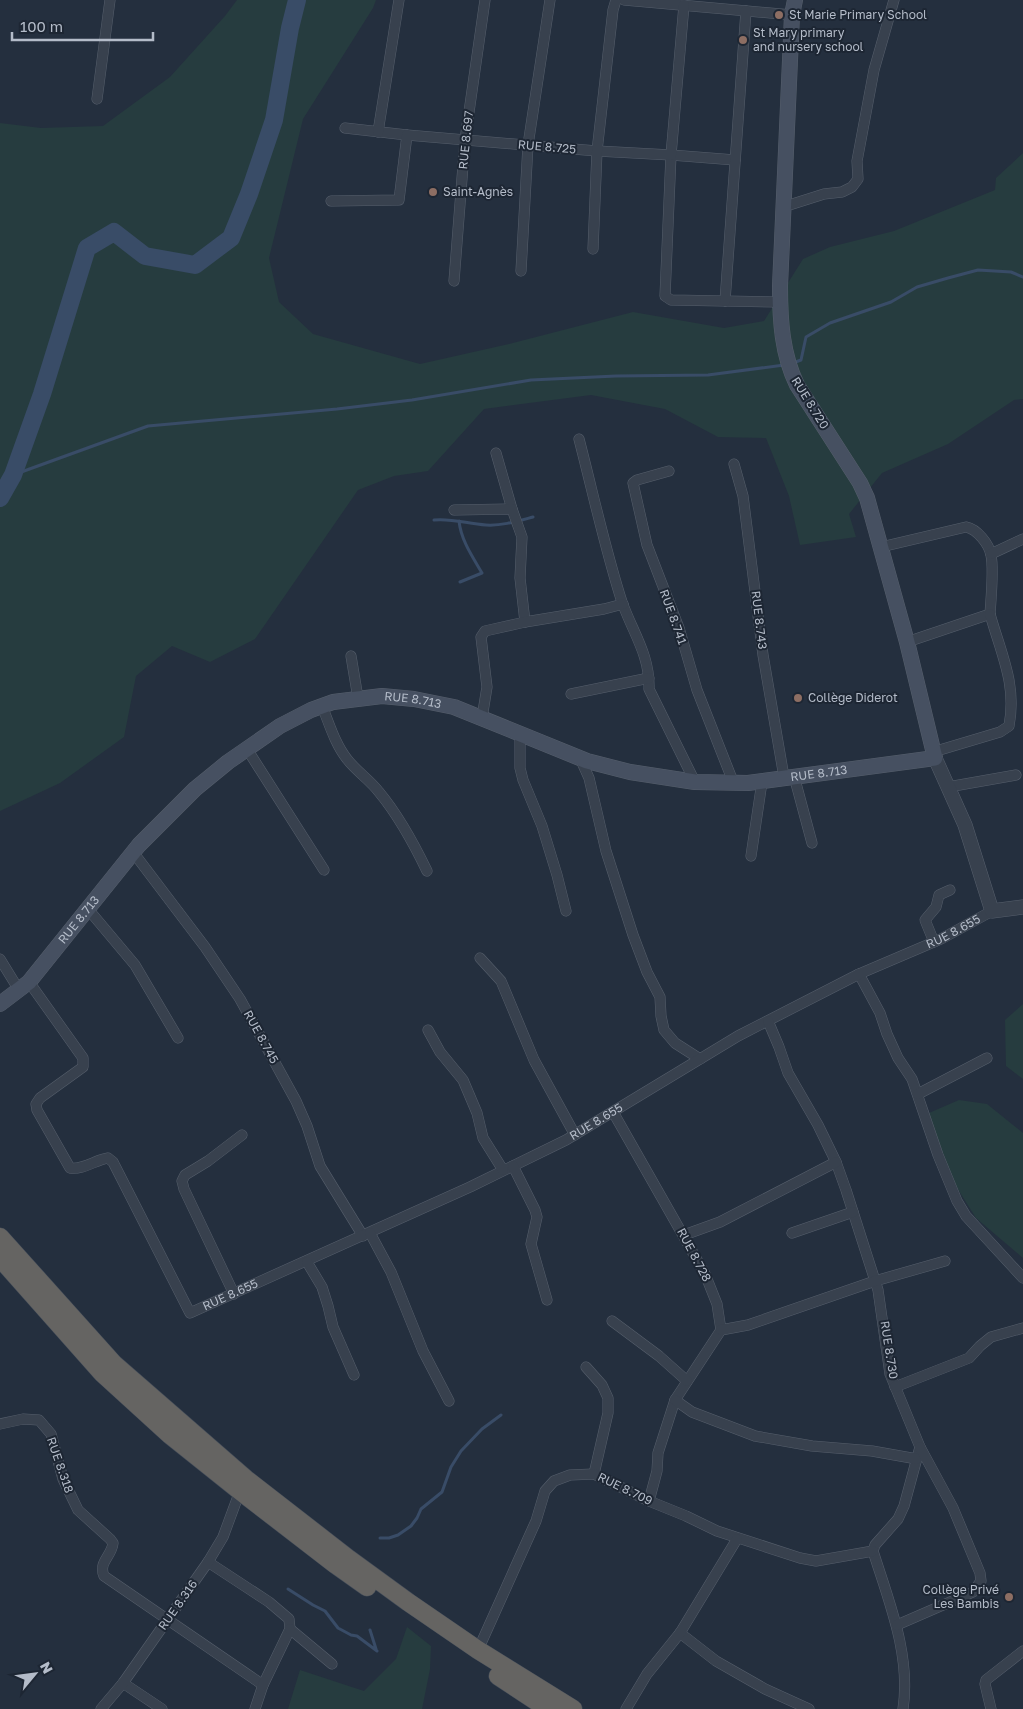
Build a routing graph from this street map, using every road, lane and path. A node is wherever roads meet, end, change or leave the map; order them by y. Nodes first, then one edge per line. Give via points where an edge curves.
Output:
1 (110, 0) edge
2 (399, 0) edge
3 (485, 0) edge
4 (550, 0) edge
5 (616, 0) edge
6 (624, 0) edge
7 (894, 0) edge
8 (684, 5) junction
9 (794, 7) edge
10 (746, 11) junction
11 (97, 99) dead end
12 (345, 128) dead end
13 (378, 132) junction
14 (407, 136) junction
15 (465, 140) junction
16 (528, 145) junction
17 (597, 151) junction
18 (671, 154) junction
19 (735, 160) junction
20 (331, 201) dead end
21 (784, 208) junction
22 (593, 249) dead end
23 (521, 271) dead end
24 (454, 281) dead end
25 (725, 301) junction
26 (780, 302) junction
27 (579, 438) dead end
28 (496, 453) dead end
29 (734, 464) dead end
30 (669, 471) dead end
31 (512, 508) junction
32 (454, 510) dead end
33 (1023, 539) edge
34 (881, 547) junction
35 (991, 554) junction
36 (623, 604) junction
37 (990, 614) junction
38 (525, 622) junction
39 (906, 642) junction
40 (351, 656) dead end
41 (649, 678) junction
42 (571, 694) dead end
43 (358, 698) junction
44 (322, 706) junction
45 (482, 718) junction
46 (520, 734) junction
47 (247, 749) junction
48 (934, 755) junction
49 (580, 758) junction
50 (1016, 775) dead end
51 (789, 776) junction
52 (695, 782) junction
53 (762, 782) junction
54 (734, 784) junction
55 (948, 787) junction
56 (812, 843) dead end
57 (133, 852) junction
58 (751, 856) dead end
59 (324, 870) dead end
60 (427, 871) dead end
61 (950, 890) dead end
62 (1023, 907) edge
63 (88, 909) junction
64 (566, 911) dead end
65 (992, 911) junction
66 (934, 942) junction
67 (480, 958) dead end
68 (0, 959) edge
69 (859, 974) junction
70 (24, 986) junction
71 (0, 1004) edge
72 (768, 1022) junction
73 (428, 1030) dead end
74 (178, 1038) dead end
75 (987, 1058) dead end
76 (700, 1059) junction
77 (918, 1094) junction
78 (613, 1112) junction
79 (242, 1134) dead end
80 (575, 1135) junction
81 (836, 1162) junction
82 (508, 1168) junction
83 (853, 1212) junction
84 (792, 1233) dead end
85 (366, 1234) junction
86 (684, 1235) junction
87 (0, 1237) edge
88 (0, 1258) edge
89 (945, 1261) dead end
90 (307, 1262) junction
91 (1023, 1278) edge
92 (875, 1280) junction
93 (234, 1294) junction
94 (546, 1300) dead end
95 (612, 1321) dead end
96 (1023, 1328) edge
97 (721, 1330) junction
98 (586, 1367) dead end
99 (354, 1375) dead end
100 (687, 1381) junction
101 (895, 1387) junction
102 (674, 1400) junction
103 (449, 1401) dead end
104 (0, 1424) edge
105 (920, 1447) junction
106 (917, 1459) junction
107 (594, 1474) junction
108 (240, 1491) junction
109 (649, 1502) junction
110 (737, 1539) junction
111 (872, 1551) junction
112 (208, 1562) junction
113 (168, 1619) junction
114 (897, 1625) junction
115 (290, 1629) junction
116 (680, 1633) junction
117 (478, 1650) junction
118 (1023, 1652) edge
119 (332, 1664) dead end
120 (123, 1683) junction
121 (263, 1684) junction
122 (101, 1709) edge
123 (162, 1709) edge
124 (255, 1709) edge
125 (548, 1709) edge
126 (573, 1709) edge
127 (626, 1709) edge
128 (809, 1709) edge
129 (903, 1709) edge
130 (991, 1709) edge

1 - 11 street
2 - 13 street
3 - 15 street, RUE 8.697
4 - 16 street
5 - 17 street
6 - 8 street
7 - 21 street via 874,70 857,161 858,179 842,192 824,194
8 - 10 street
8 - 18 street
9 - 10 street
9 - 21 main road, RUE 8.720
10 - 19 street
12 - 13 street, RUE 8.725
13 - 14 street, RUE 8.725
14 - 15 street, RUE 8.725
14 - 20 street via 400,200
15 - 16 street, RUE 8.725
15 - 24 street, RUE 8.697
16 - 17 street, RUE 8.725
16 - 23 street
17 - 18 street, RUE 8.725
17 - 22 street
18 - 19 street, RUE 8.725
18 - 25 street via 665,296 671,300
19 - 25 street
21 - 26 main road, RUE 8.720
25 - 26 street
26 - 34 main road, RUE 8.720 via 788,365 797,385 860,483
27 - 36 street
28 - 31 street
29 - 51 street, RUE 8.743 via 743,496 763,655
30 - 54 street, RUE 8.741 via 633,483 647,545 679,628 697,690
31 - 32 street
31 - 38 street via 522,538 520,578
33 - 35 street
34 - 35 street via 966,527 978,532
34 - 39 main road, RUE 8.720
35 - 37 street
36 - 38 street
36 - 41 street via 646,658
37 - 39 street
37 - 48 street via 1010,679 1012,710 1009,726
38 - 45 street via 482,634 487,687
39 - 48 main road, RUE 8.720
40 - 43 street
41 - 42 street
41 - 52 street via 652,697
43 - 44 main road, RUE 8.713
43 - 45 main road, RUE 8.713 via 414,699 454,707
44 - 47 main road, RUE 8.713 via 280,726
44 - 60 street via 347,759 386,801 414,842
45 - 46 main road, RUE 8.713
46 - 49 main road, RUE 8.713
46 - 64 street via 523,780 542,826
47 - 57 main road, RUE 8.713 via 195,789
47 - 59 street
48 - 51 main road, RUE 8.713
48 - 55 street, RUE 8.655
49 - 52 main road, RUE 8.713 via 630,772
49 - 76 street via 589,778 604,843 633,935 660,997 664,1030 675,1043
50 - 55 street
51 - 53 main road, RUE 8.713
51 - 56 street, RUE 8.743
52 - 54 main road, RUE 8.713
53 - 54 main road, RUE 8.713
53 - 58 street
55 - 65 street, RUE 8.655 via 971,842
57 - 63 main road, RUE 8.713
57 - 85 street, RUE 8.745 via 240,999 296,1101 320,1166
61 - 66 street via 939,895 936,907 924,920
62 - 65 street, RUE 8.655
63 - 70 main road, RUE 8.713
63 - 74 street via 134,965
65 - 66 street, RUE 8.655
66 - 69 street, RUE 8.655
67 - 80 street via 501,981 534,1060
68 - 70 street
69 - 72 street, RUE 8.655
69 - 77 street
70 - 71 main road, RUE 8.713
70 - 93 street, RUE 8.655 via 83,1058 83,1067 36,1104 70,1168 108,1158 113,1162 190,1313
72 - 76 street, RUE 8.655
72 - 81 street, RUE 8.730 via 792,1084 818,1125
73 - 82 street via 440,1052 463,1080 478,1113 483,1138
75 - 77 street
76 - 78 street, RUE 8.655
77 - 91 street via 957,1201 966,1216
78 - 80 street, RUE 8.655
78 - 86 street, RUE 8.728
79 - 93 street via 185,1175 182,1181
80 - 82 street, RUE 8.655
81 - 83 street, RUE 8.730
81 - 86 street via 720,1222
82 - 85 street, RUE 8.655
82 - 94 street via 535,1210 537,1217 531,1244
83 - 84 street
83 - 92 street, RUE 8.730
85 - 90 street, RUE 8.655
85 - 103 street, RUE 8.745 via 391,1272 423,1351
86 - 97 street, RUE 8.728 via 706,1274 717,1304
87 - 117 highway via 114,1364 246,1480 349,1559
88 - 108 highway via 102,1373 170,1435
89 - 92 street
90 - 93 street, RUE 8.655
90 - 99 street via 322,1287 333,1327
92 - 97 street via 748,1325
92 - 101 street, RUE 8.730 via 890,1374
95 - 100 street
96 - 101 street via 992,1337 969,1358
97 - 100 street
98 - 107 street via 602,1385 608,1398 608,1413
100 - 102 street
101 - 105 street, RUE 8.730
102 - 106 street via 692,1412 755,1436
102 - 109 street via 658,1453
104 - 113 street, RUE 8.318 via 24,1419 39,1420 51,1434 63,1479 78,1510 113,1544 102,1565 104,1576
105 - 106 street
105 - 114 street, RUE 8.730 via 953,1508 981,1581 973,1592
106 - 111 street via 898,1519
107 - 109 street, RUE 8.709
107 - 117 street, RUE 8.709 via 570,1475 554,1481 545,1491 536,1521
108 - 112 street, RUE 8.316 via 223,1537
108 - 125 highway via 344,1570
109 - 110 street, RUE 8.709
110 - 111 street, RUE 8.709 via 816,1561
110 - 116 street
111 - 114 street
112 - 113 street, RUE 8.316
112 - 115 street via 269,1602 289,1619
113 - 120 street, RUE 8.316
113 - 121 street
114 - 129 street via 906,1678
115 - 119 street
115 - 121 street
116 - 127 street via 647,1674
116 - 128 street via 716,1661
117 - 126 highway
118 - 130 street via 986,1680
120 - 122 street, RUE 8.316
120 - 123 street
121 - 124 street

